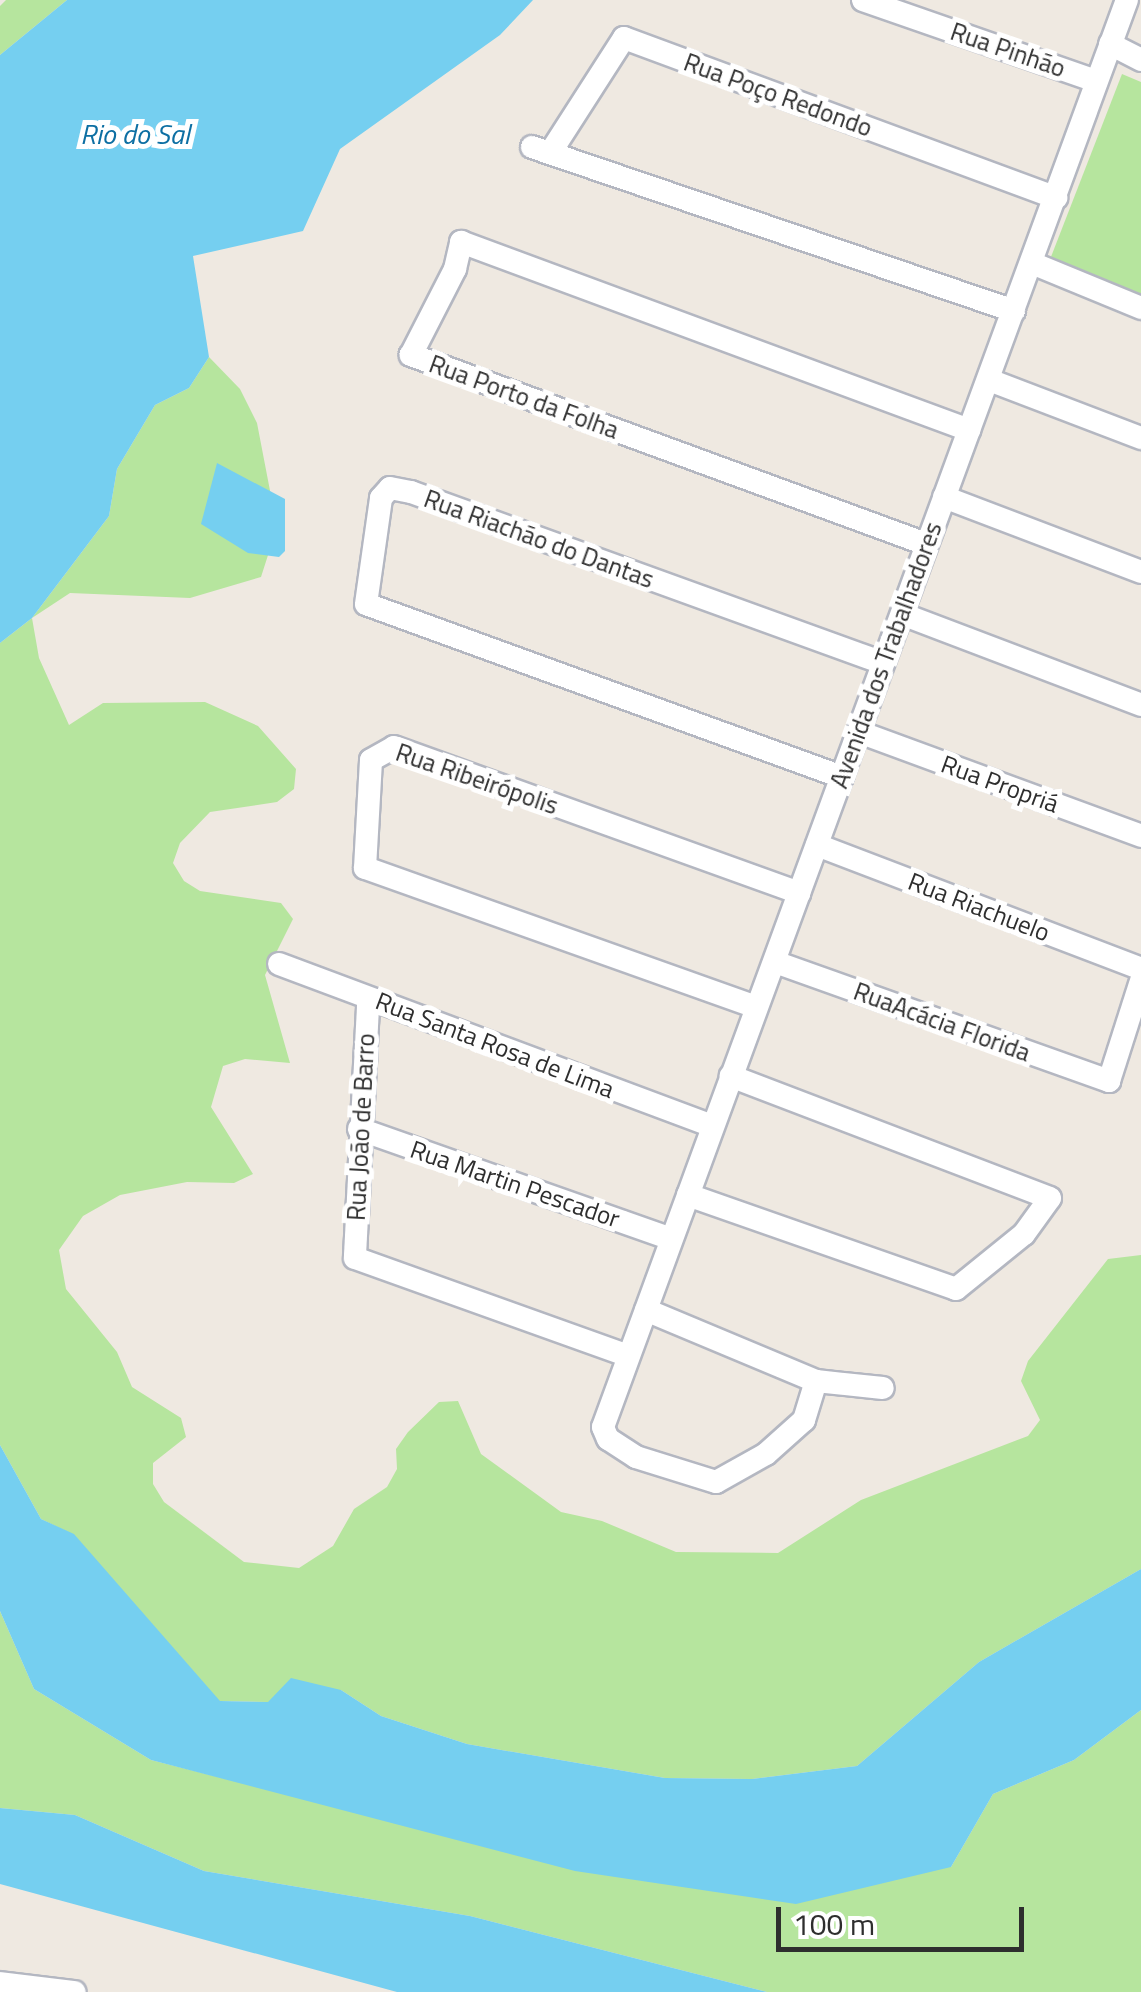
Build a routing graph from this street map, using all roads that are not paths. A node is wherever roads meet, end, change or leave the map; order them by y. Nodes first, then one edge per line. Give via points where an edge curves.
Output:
1 (863, 0) edge
2 (1127, 0) edge
3 (1110, 44) junction
4 (1141, 60) edge
5 (1096, 81) junction
6 (1056, 198) junction
7 (1032, 263) junction
8 (1141, 308) edge
9 (1014, 311) junction
10 (989, 380) junction
11 (970, 430) junction
12 (1141, 438) edge
13 (944, 497) junction
14 (926, 544) junction
15 (1141, 572) edge
16 (902, 614) junction
17 (883, 663) junction
18 (1141, 704) edge
19 (859, 732) junction
20 (842, 777) junction
21 (1141, 836) edge
22 (817, 845) junction
23 (798, 893) junction
24 (775, 962) junction
25 (279, 964) dead end
26 (1141, 969) edge
27 (1141, 981) edge
28 (375, 1000) junction
29 (756, 1007) junction
30 (730, 1076) junction
31 (712, 1126) junction
32 (359, 1129) junction
33 (688, 1195) junction
34 (670, 1239) junction
35 (646, 1310) junction
36 (628, 1356) junction
37 (816, 1381) junction
38 (884, 1388) dead end
39 (0, 1983) edge
40 (74, 1992) edge

1 - 5 street, Rua Pinhão
2 - 3 street, Avenida dos Trabalhadores
3 - 4 street
3 - 5 street, Avenida dos Trabalhadores
5 - 6 street, Avenida dos Trabalhadores
6 - 7 street, Avenida dos Trabalhadores
6 - 9 street, Rua Poço Redondo via 624,38 542,149
7 - 8 street
7 - 9 street, Avenida dos Trabalhadores
9 - 10 street, Avenida dos Trabalhadores
10 - 11 street, Avenida dos Trabalhadores
10 - 12 street
11 - 13 street, Avenida dos Trabalhadores
11 - 14 street, Rua Porto da Folha via 461,242 455,269 411,355
13 - 14 street, Avenida dos Trabalhadores
13 - 15 street
14 - 16 street, Avenida dos Trabalhadores
16 - 17 street, Avenida dos Trabalhadores
16 - 18 street
17 - 19 street, Avenida dos Trabalhadores
17 - 20 street, Rua Riachão do Dantas via 444,503 390,488 381,498 366,604
19 - 20 street, Avenida dos Trabalhadores
19 - 21 street, Rua Propriá
20 - 22 street, Avenida dos Trabalhadores
22 - 23 street, Avenida dos Trabalhadores
22 - 26 street, Rua Riachuelo
23 - 24 street, Avenida dos Trabalhadores
23 - 29 street, Rua Ribeirópolis via 394,747 371,760 364,868
24 - 27 street, RuaAcácia Florida via 1109,1081
24 - 29 street, Avenida dos Trabalhadores
25 - 28 street, Rua Santa Rosa de Lima
28 - 31 street, Rua Santa Rosa de Lima
28 - 32 street, Rua João de Barro via 368,1007
29 - 30 street, Avenida dos Trabalhadores
30 - 31 street, Avenida dos Trabalhadores
30 - 33 street via 1050,1198 1024,1234 965,1287 948,1288
31 - 33 street, Avenida dos Trabalhadores
32 - 34 street, Rua Martin Pescador
32 - 36 street, Rua João de Barro via 354,1258
33 - 34 street, Avenida dos Trabalhadores
34 - 35 street, Avenida dos Trabalhadores
35 - 36 street, Avenida dos Trabalhadores
35 - 37 street
36 - 37 street, Avenida dos Trabalhadores via 604,1435 636,1457 710,1481 745,1469 793,1431
37 - 38 street
39 - 40 street

